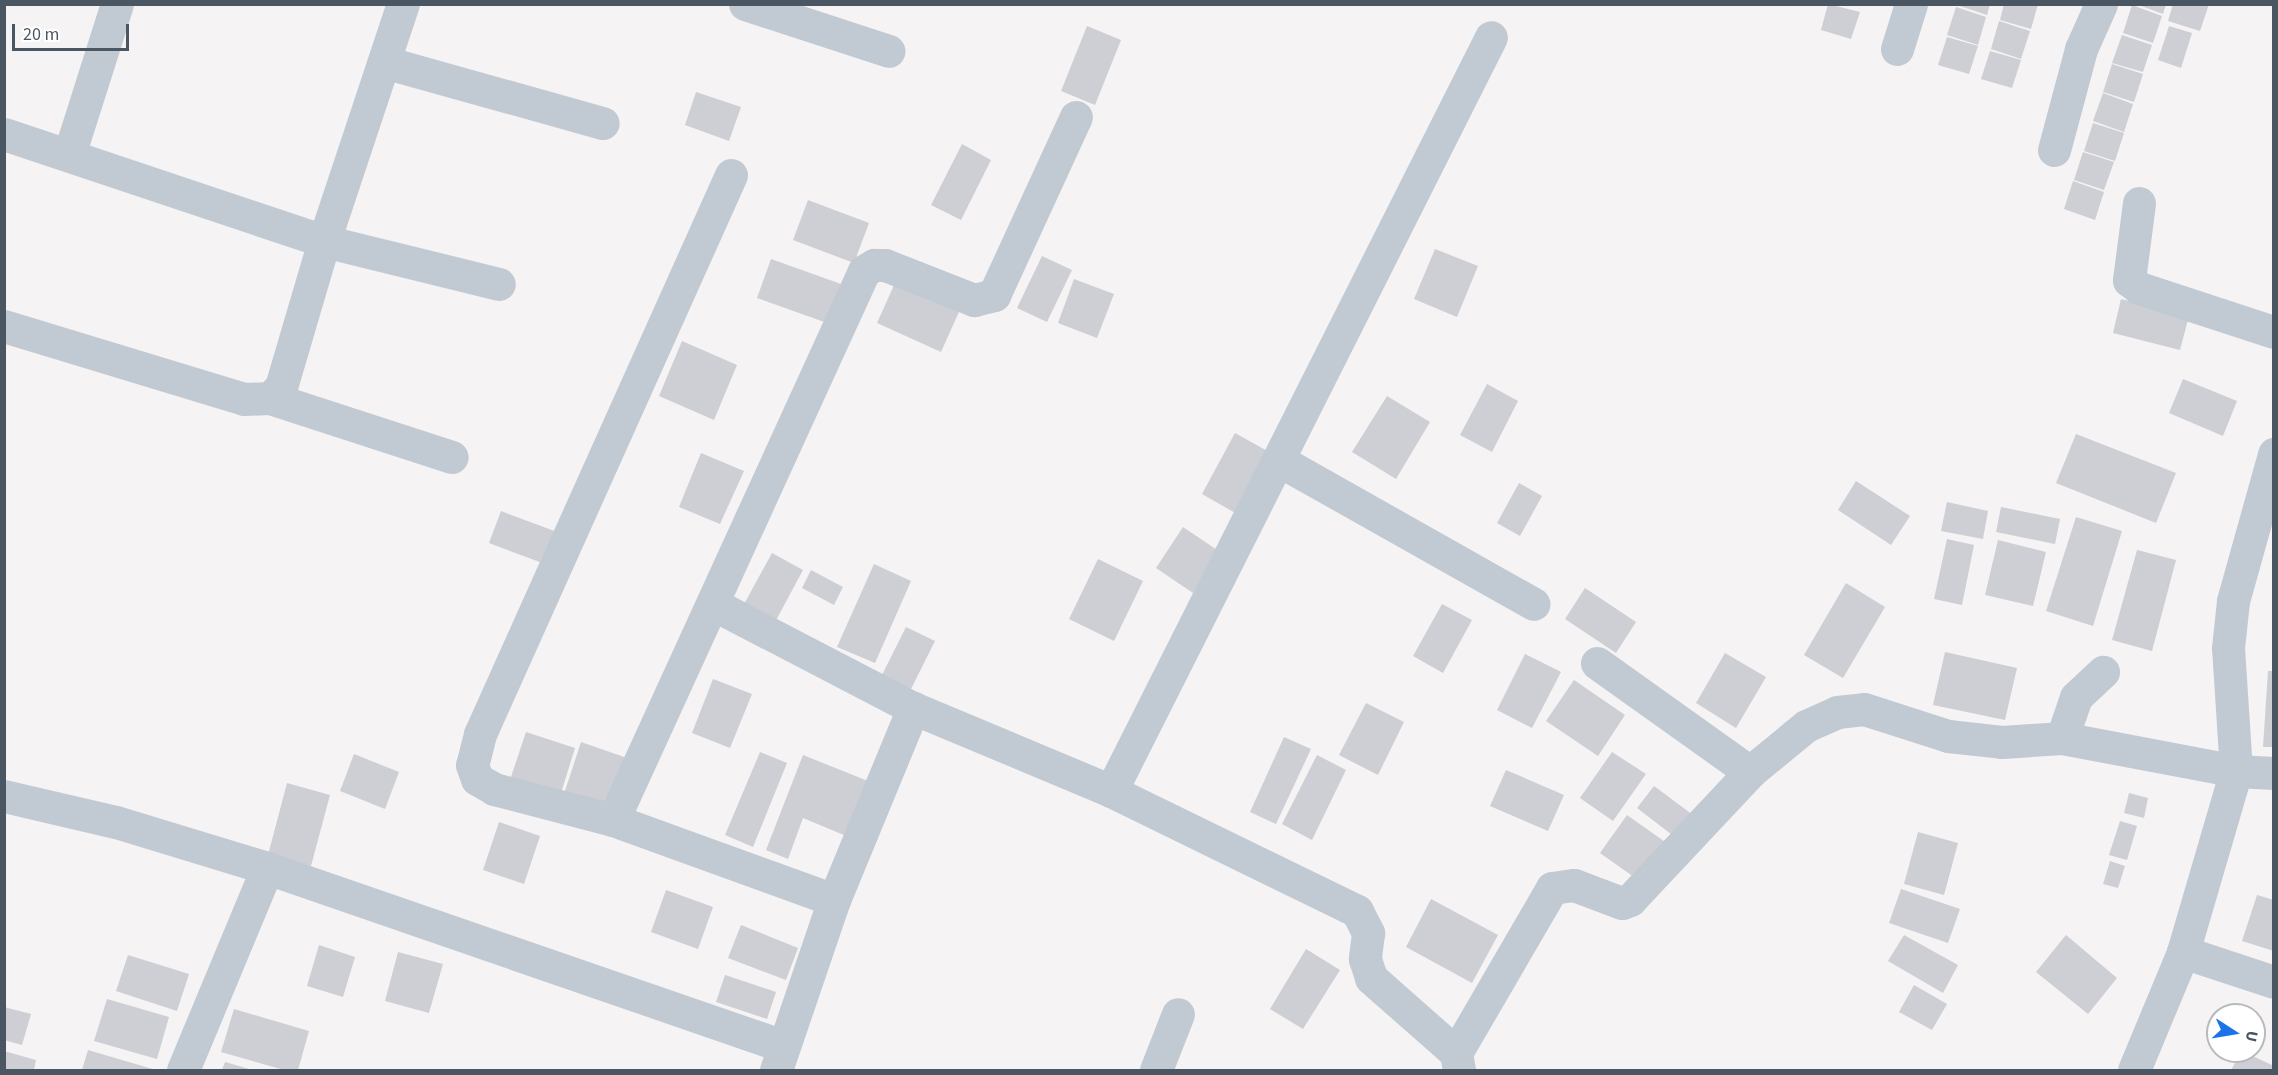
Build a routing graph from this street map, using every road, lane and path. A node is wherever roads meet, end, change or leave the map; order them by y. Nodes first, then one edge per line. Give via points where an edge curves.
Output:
1 (117, 4) edge
2 (403, 4) edge
3 (745, 4) edge
4 (1911, 4) edge
5 (2100, 4) edge
6 (1491, 37) dead end
7 (1897, 49) dead end
8 (890, 51) dead end
9 (384, 62) junction
10 (1076, 117) dead end
11 (603, 123) dead end
12 (4, 134) edge
13 (2054, 150) dead end
14 (69, 155) junction
15 (731, 175) dead end
16 (2139, 203) dead end
17 (324, 241) junction
18 (499, 284) dead end
19 (4, 326) edge
20 (2274, 332) edge
21 (270, 399) junction
22 (2274, 454) edge
23 (452, 457) dead end
24 (1280, 461) junction
25 (713, 604) junction
26 (1534, 604) dead end
27 (1597, 663) dead end
28 (2103, 672) dead end
29 (913, 708) junction
30 (2062, 738) junction
31 (2236, 771) junction
32 (1750, 772) junction
33 (2274, 772) edge
34 (1111, 791) junction
35 (4, 796) edge
36 (613, 820) junction
37 (267, 868) junction
38 (834, 900) junction
39 (2183, 952) junction
40 (2274, 982) edge
41 (1178, 1014) dead end
42 (779, 1058) edge
43 (1457, 1062) edge
44 (183, 1071) edge
45 (1156, 1071) edge
46 (2134, 1071) edge

1 - 14 street
2 - 9 street
3 - 8 street
4 - 7 street
5 - 13 street via 2080,49
6 - 24 street
9 - 11 street
9 - 17 street
10 - 25 street via 994,295 974,300 885,266 874,265 864,271
12 - 14 street
14 - 17 street
15 - 36 street via 480,734 472,765 477,779 494,789
16 - 20 street via 2130,280 2139,288
17 - 18 street
17 - 21 street via 281,387
19 - 21 street via 244,399
21 - 23 street
22 - 31 street via 2233,602 2228,648
24 - 26 street
24 - 34 street
25 - 29 street
25 - 36 street
27 - 32 street
28 - 30 street via 2076,697
29 - 34 street
29 - 38 street
30 - 31 street
30 - 32 street via 2002,742 1948,736 1864,709 1837,712 1806,726
31 - 33 street
31 - 39 street
32 - 43 street via 1629,900 1622,903 1574,885 1552,888
34 - 43 street via 1357,912 1368,933 1365,959 1371,978
35 - 37 street via 116,822
36 - 38 street
37 - 42 street
37 - 44 street
38 - 42 street
39 - 40 street
39 - 46 street
41 - 45 street

